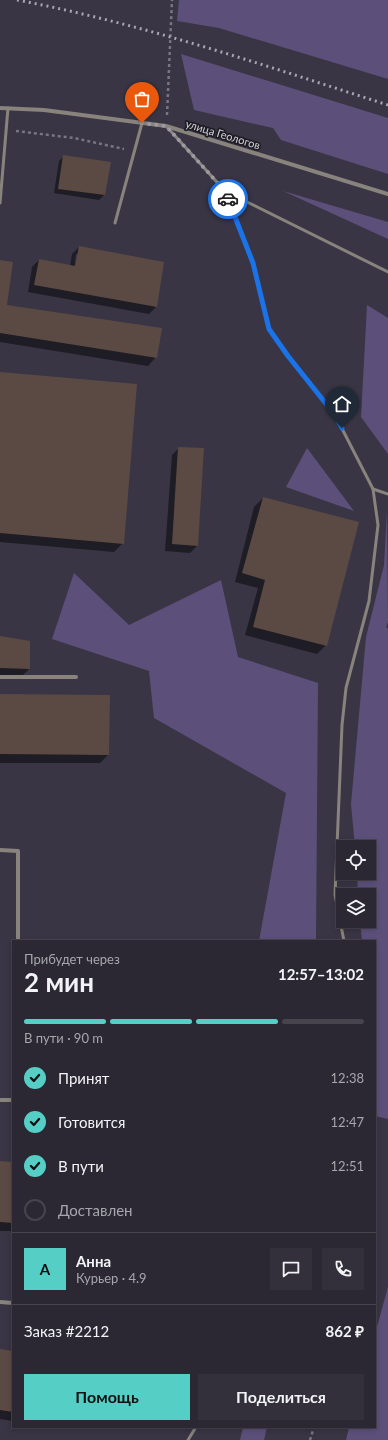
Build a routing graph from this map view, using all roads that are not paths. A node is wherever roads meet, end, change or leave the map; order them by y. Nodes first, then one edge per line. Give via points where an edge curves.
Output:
1 (0, 108) edge
2 (8, 108) junction
3 (142, 123) junction
4 (166, 126) junction
5 (225, 191) junction
6 (388, 194) edge
7 (0, 203) edge
8 (115, 223) dead end
9 (388, 272) edge
10 (373, 489) junction
11 (388, 494) edge
12 (0, 677) edge
13 (76, 677) dead end
14 (0, 850) edge
15 (18, 940) edge
16 (344, 940) edge
17 (0, 1100) edge
18 (12, 1100) edge
19 (0, 1302) edge
20 (12, 1303) edge
21 (195, 1428) edge
22 (188, 1440) edge

1 - 2 street, улица Геологов
2 - 3 street, улица Геологов via 44,110
2 - 7 lane
3 - 4 street, улица Геологов
3 - 8 lane
4 - 5 lane
4 - 6 street, улица Геологов
5 - 9 lane
5 - 10 lane via 253,263 269,329 335,415
10 - 11 lane
10 - 16 lane via 378,525 369,601 346,688 342,725 335,895
12 - 13 street
14 - 15 street via 18,851
17 - 18 street
19 - 20 street
21 - 22 lane

